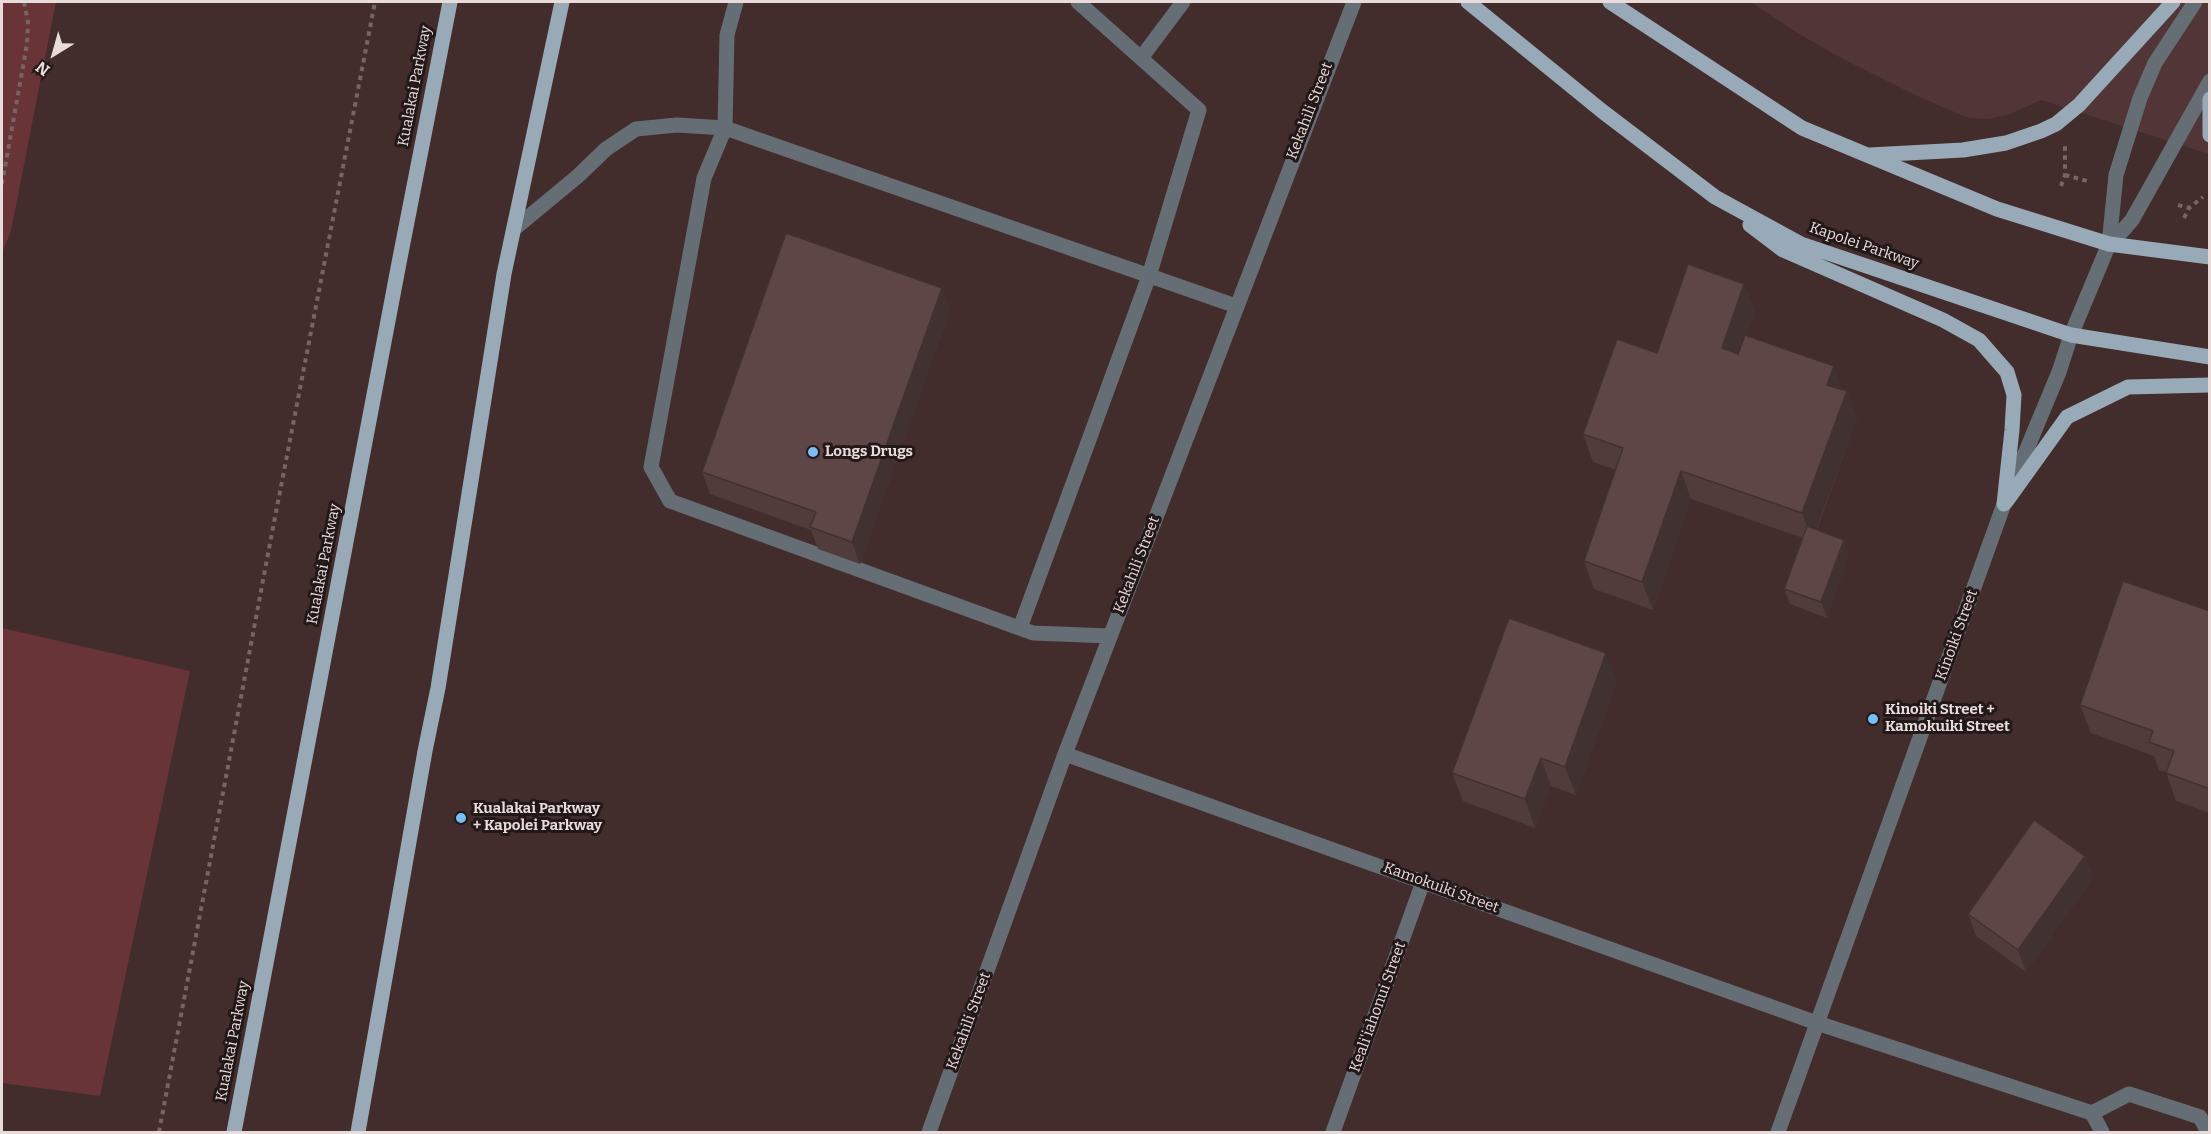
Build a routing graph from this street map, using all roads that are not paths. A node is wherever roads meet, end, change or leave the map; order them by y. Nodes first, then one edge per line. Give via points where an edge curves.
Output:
1 (450, 2) edge
2 (562, 2) edge
3 (736, 2) edge
4 (1078, 2) edge
5 (1183, 2) edge
6 (1354, 2) edge
7 (1468, 2) edge
8 (1610, 2) edge
9 (2174, 2) edge
10 (2195, 2) edge
11 (1141, 58) junction
12 (2210, 81) edge
13 (2210, 99) edge
14 (725, 128) junction
15 (2210, 135) edge
16 (1866, 155) junction
17 (1715, 197) junction
18 (514, 229) junction
19 (2109, 244) junction
20 (2210, 257) edge
21 (1149, 276) junction
22 (1236, 306) junction
23 (2071, 335) junction
24 (2210, 357) edge
25 (2210, 385) edge
26 (2004, 504) junction
27 (1020, 628) junction
28 (1110, 636) junction
29 (1065, 754) junction
30 (1423, 882) junction
31 (1817, 1023) junction
32 (2092, 1113) junction
33 (234, 1132) edge
34 (358, 1132) edge
35 (929, 1132) edge
36 (1333, 1132) edge
37 (1778, 1132) edge
38 (2102, 1132) edge
39 (2208, 1132) edge

1 - 33 main road, Kualakai Parkway
2 - 18 main road
3 - 14 street via 727,35
4 - 11 street
5 - 11 street
6 - 22 street, Kekahili Street
7 - 17 main road, Kapolei Parkway
8 - 16 main road via 1802,128
9 - 16 main road via 2079,105 2056,124 2006,143 1963,150
10 - 19 street via 2155,63 2140,98 2116,175
11 - 21 street via 1199,110
12 - 19 street via 2132,220
13 - 15 main road
14 - 18 street via 677,125 636,129 606,149
14 - 21 street
14 - 27 street via 704,178 651,467 670,501
16 - 19 main road via 1997,209
17 - 23 main road, Kapolei Parkway via 1800,244
17 - 26 main road via 1783,250 1943,320 1979,340 2007,372 2014,395
18 - 34 main road via 438,688
19 - 20 main road
19 - 23 street, Kinoiki Street
21 - 22 street
21 - 27 street
22 - 28 street, Kekahili Street
23 - 24 main road, Kapolei Parkway
23 - 26 street, Kinoiki Street
25 - 26 main road via 2128,387 2067,417
26 - 31 street, Kinoiki Street
27 - 28 street via 1033,633
28 - 29 street, Kekahili Street
29 - 30 street, Kamokuiki Street
29 - 35 street, Kekahili Street
30 - 31 street, Kamokuiki Street
30 - 36 street, Keali'iahonui Street
31 - 32 street, Kamokuiki Street
31 - 37 street, Kinoiki Street
32 - 38 street
32 - 39 street via 2129,1094 2200,1117

